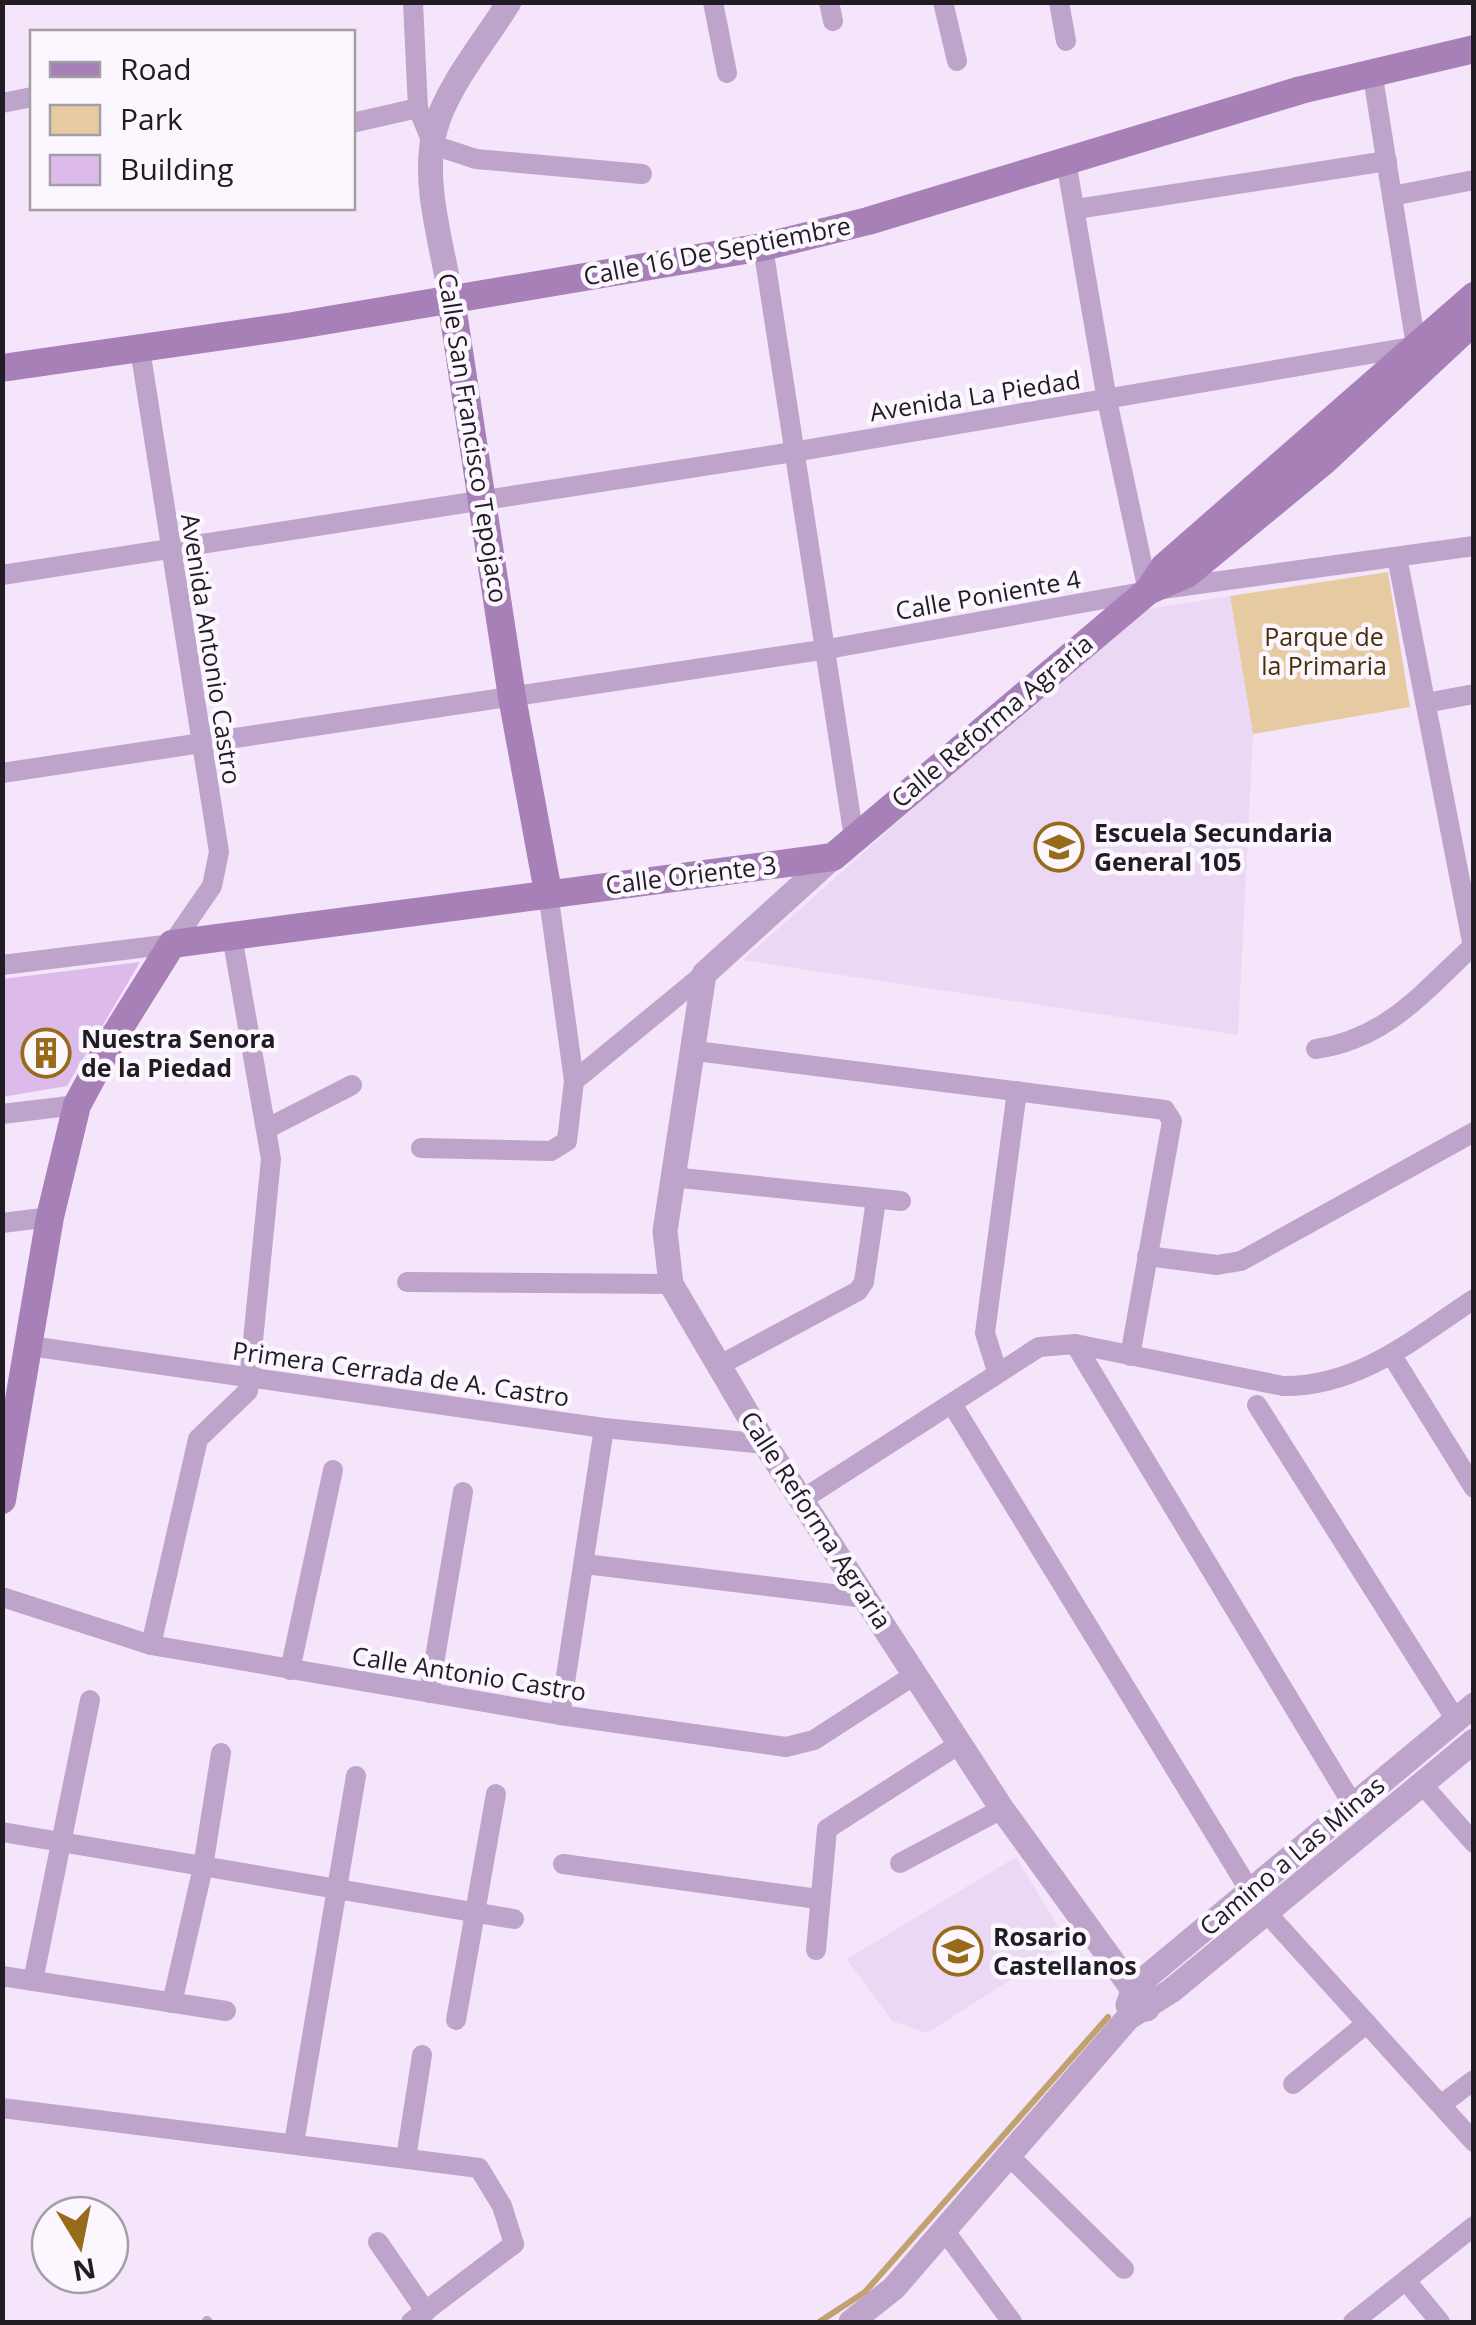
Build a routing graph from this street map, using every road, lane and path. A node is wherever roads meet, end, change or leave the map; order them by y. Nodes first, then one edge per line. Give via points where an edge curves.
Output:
1 (414, 2) edge
2 (509, 2) edge
3 (713, 2) edge
4 (943, 2) edge
5 (1060, 2) edge
6 (1066, 41) dead end
7 (1474, 48) edge
8 (957, 62) dead end
9 (1372, 72) junction
10 (727, 73) dead end
11 (30, 98) edge
12 (2, 103) edge
13 (418, 108) junction
14 (355, 121) edge
15 (433, 144) junction
16 (1066, 161) junction
17 (1387, 161) junction
18 (642, 174) dead end
19 (1474, 180) edge
20 (1392, 196) junction
21 (1076, 209) junction
22 (763, 247) junction
23 (1474, 296) edge
24 (451, 299) junction
25 (1474, 321) edge
26 (1462, 339) edge
27 (1416, 346) junction
28 (140, 349) junction
29 (2, 368) edge
30 (1107, 400) junction
31 (793, 452) junction
32 (484, 497) junction
33 (1474, 546) edge
34 (168, 548) junction
35 (1397, 558) junction
36 (2, 574) edge
37 (1148, 591) junction
38 (828, 649) junction
39 (1474, 694) edge
40 (512, 697) junction
41 (1426, 703) junction
42 (202, 743) junction
43 (2, 773) edge
44 (844, 848) junction
45 (548, 892) junction
46 (232, 936) junction
47 (172, 944) junction
48 (1473, 948) edge
49 (2, 965) edge
50 (704, 974) junction
51 (1316, 1049) dead end
52 (696, 1050) junction
53 (574, 1081) junction
54 (352, 1084) dead end
55 (1018, 1091) junction
56 (77, 1105) junction
57 (2, 1114) edge
58 (266, 1129) junction
59 (1474, 1132) edge
60 (421, 1148) dead end
61 (672, 1177) junction
62 (876, 1200) junction
63 (900, 1201) dead end
64 (50, 1218) junction
65 (2, 1223) edge
66 (1147, 1256) junction
67 (406, 1282) dead end
68 (672, 1284) junction
69 (1474, 1299) edge
70 (1075, 1344) junction
71 (30, 1346) junction
72 (1392, 1354) junction
73 (1130, 1356) junction
74 (718, 1366) junction
75 (997, 1372) junction
76 (249, 1378) junction
77 (12, 1392) edge
78 (952, 1404) junction
79 (1258, 1405) dead end
80 (604, 1428) junction
81 (765, 1444) junction
82 (333, 1470) dead end
83 (1474, 1488) edge
84 (463, 1492) dead end
85 (803, 1499) junction
86 (2, 1500) edge
87 (586, 1564) junction
88 (2, 1598) edge
89 (865, 1598) junction
90 (150, 1645) junction
91 (290, 1670) junction
92 (916, 1674) junction
93 (429, 1693) junction
94 (90, 1700) dead end
95 (1465, 1712) edge
96 (560, 1715) junction
97 (1474, 1741) edge
98 (961, 1743) junction
99 (221, 1753) dead end
100 (356, 1776) dead end
101 (1421, 1784) junction
102 (496, 1794) dead end
103 (1353, 1805) junction
104 (1002, 1808) junction
105 (2, 1832) edge
106 (60, 1842) junction
107 (1474, 1843) edge
108 (900, 1863) dead end
109 (564, 1864) dead end
110 (202, 1867) junction
111 (338, 1890) junction
112 (818, 1899) junction
113 (1258, 1901) junction
114 (474, 1912) junction
115 (514, 1919) dead end
116 (816, 1950) dead end
117 (2, 1976) edge
118 (33, 1981) junction
119 (172, 2003) junction
120 (1136, 2006) junction
121 (226, 2012) dead end
122 (456, 2020) dead end
123 (1367, 2022) junction
124 (422, 2055) dead end
125 (1474, 2080) edge
126 (1292, 2084) dead end
127 (1442, 2104) junction
128 (2, 2108) edge
129 (1474, 2142) edge
130 (294, 2144) junction
131 (1008, 2154) junction
132 (406, 2158) junction
133 (1474, 2226) edge
134 (944, 2230) junction
135 (378, 2242) dead end
136 (1124, 2269) dead end
137 (1407, 2282) junction
138 (418, 2317) edge
139 (851, 2322) edge
140 (1012, 2322) edge
141 (1353, 2322) edge
142 (1440, 2322) edge

1 - 13 street
2 - 15 street, Calle San Francisco Tepojaco via 446,104
3 - 10 street
4 - 8 street
5 - 6 street
7 - 9 main road, Calle 16 De Septiembre
9 - 16 main road, Calle 16 De Septiembre
9 - 17 street
11 - 12 street
13 - 14 street
13 - 15 street
15 - 18 street via 476,159
15 - 24 street, Calle San Francisco Tepojaco
16 - 21 street
16 - 22 main road, Calle 16 De Septiembre
17 - 20 street
17 - 21 street
19 - 20 street
20 - 27 street
21 - 30 street
22 - 24 main road, Calle 16 De Septiembre
22 - 31 street
23 - 27 main road, Calle Reforma Agraria
24 - 28 main road, Calle 16 De Septiembre
24 - 32 main road, Calle San Francisco Tepojaco
25 - 26 main road, Calle Reforma Agraria
26 - 27 street, Avenida La Piedad
26 - 37 main road, Calle Reforma Agraria via 1187,574
27 - 30 street, Avenida La Piedad
27 - 37 main road, Calle Reforma Agraria via 1164,566
28 - 29 main road, Calle 16 De Septiembre
28 - 34 street, Avenida Antonio Castro
30 - 31 street, Avenida La Piedad
30 - 37 street
31 - 32 street, Avenida La Piedad
31 - 38 street
32 - 34 street, Avenida La Piedad
32 - 40 main road, Calle San Francisco Tepojaco
33 - 35 street, Calle Poniente 4
34 - 36 street, Avenida La Piedad
34 - 42 street, Avenida Antonio Castro
35 - 37 street, Calle Poniente 4
35 - 41 street
37 - 38 street, Calle Poniente 4
37 - 44 main road, Calle Reforma Agraria
38 - 40 street, Calle Poniente 4
38 - 44 street
39 - 41 street
40 - 42 street, Calle Poniente 4
40 - 45 main road, Calle San Francisco Tepojaco
41 - 48 street
42 - 43 street, Calle Poniente 4
42 - 47 street, Avenida Antonio Castro via 218,864 212,886
44 - 45 main road, Calle Oriente 3
44 - 50 street, Calle Reforma Agraria
45 - 46 main road, Calle Oriente 3
45 - 53 street
46 - 47 main road, Calle Oriente 3
46 - 58 street
47 - 49 street
47 - 56 main road
48 - 51 street via 1383,1026 1346,1045
50 - 52 street, Calle Reforma Agraria
50 - 53 street, Calle Reforma Agraria
52 - 55 street
52 - 61 street, Calle Reforma Agraria
53 - 60 street via 569,1134 558,1148
54 - 58 street
55 - 66 street via 1166,1110 1172,1121
55 - 75 street via 985,1333
56 - 57 street
56 - 64 main road
58 - 76 street via 268,1208
59 - 66 street via 1264,1252 1217,1264
61 - 62 street
61 - 68 street, Calle Reforma Agraria via 666,1231
62 - 63 street
62 - 74 street via 858,1292
64 - 65 street
64 - 71 main road
66 - 73 street
67 - 68 street
68 - 74 street, Calle Reforma Agraria
69 - 72 street
70 - 73 street
70 - 75 street via 1039,1347
70 - 103 street
71 - 76 street, Primera Cerrada de A. Castro
71 - 77 main road
72 - 73 street via 1353,1375 1306,1386
72 - 83 street
74 - 81 street, Calle Reforma Agraria
75 - 78 street
76 - 80 street, Primera Cerrada de A. Castro
76 - 90 street via 243,1400 198,1438
77 - 86 main road
78 - 85 street
78 - 113 street
79 - 95 street
80 - 81 street, Primera Cerrada de A. Castro
80 - 87 street
81 - 85 street, Calle Reforma Agraria
82 - 91 street
84 - 93 street
85 - 89 street, Calle Reforma Agraria
87 - 89 street
87 - 96 street
88 - 90 street, Calle Antonio Castro
89 - 92 street, Calle Reforma Agraria
90 - 91 street, Calle Antonio Castro
91 - 93 street, Calle Antonio Castro
92 - 96 street, Calle Antonio Castro via 800,1746
92 - 98 street, Calle Reforma Agraria
93 - 96 street, Calle Antonio Castro
94 - 106 street
95 - 103 street, Camino a Las Minas
97 - 101 street, Camino a Las Minas
98 - 104 street, Calle Reforma Agraria
98 - 112 street via 827,1829
99 - 110 street
100 - 111 street
101 - 107 street
101 - 113 street, Camino a Las Minas
102 - 114 street
103 - 113 street, Camino a Las Minas
104 - 108 street
104 - 120 street, Calle Reforma Agraria
105 - 106 street
106 - 110 street
106 - 118 street
109 - 112 street
110 - 111 street
110 - 119 street
111 - 114 street
111 - 130 street
112 - 116 street
113 - 120 street, Camino a Las Minas
113 - 123 street
114 - 115 street
114 - 122 street
117 - 118 street
118 - 119 street
119 - 121 street
120 - 131 street, Camino a Las Minas
123 - 126 street
123 - 127 street
124 - 132 street
125 - 127 street
127 - 129 street
128 - 130 street
130 - 132 street
131 - 134 street, Camino a Las Minas
131 - 136 street
132 - 138 street via 479,2168 514,2244
133 - 137 street
134 - 139 street, Camino a Las Minas via 894,2288
134 - 140 street
135 - 138 street
137 - 141 street
137 - 142 street

